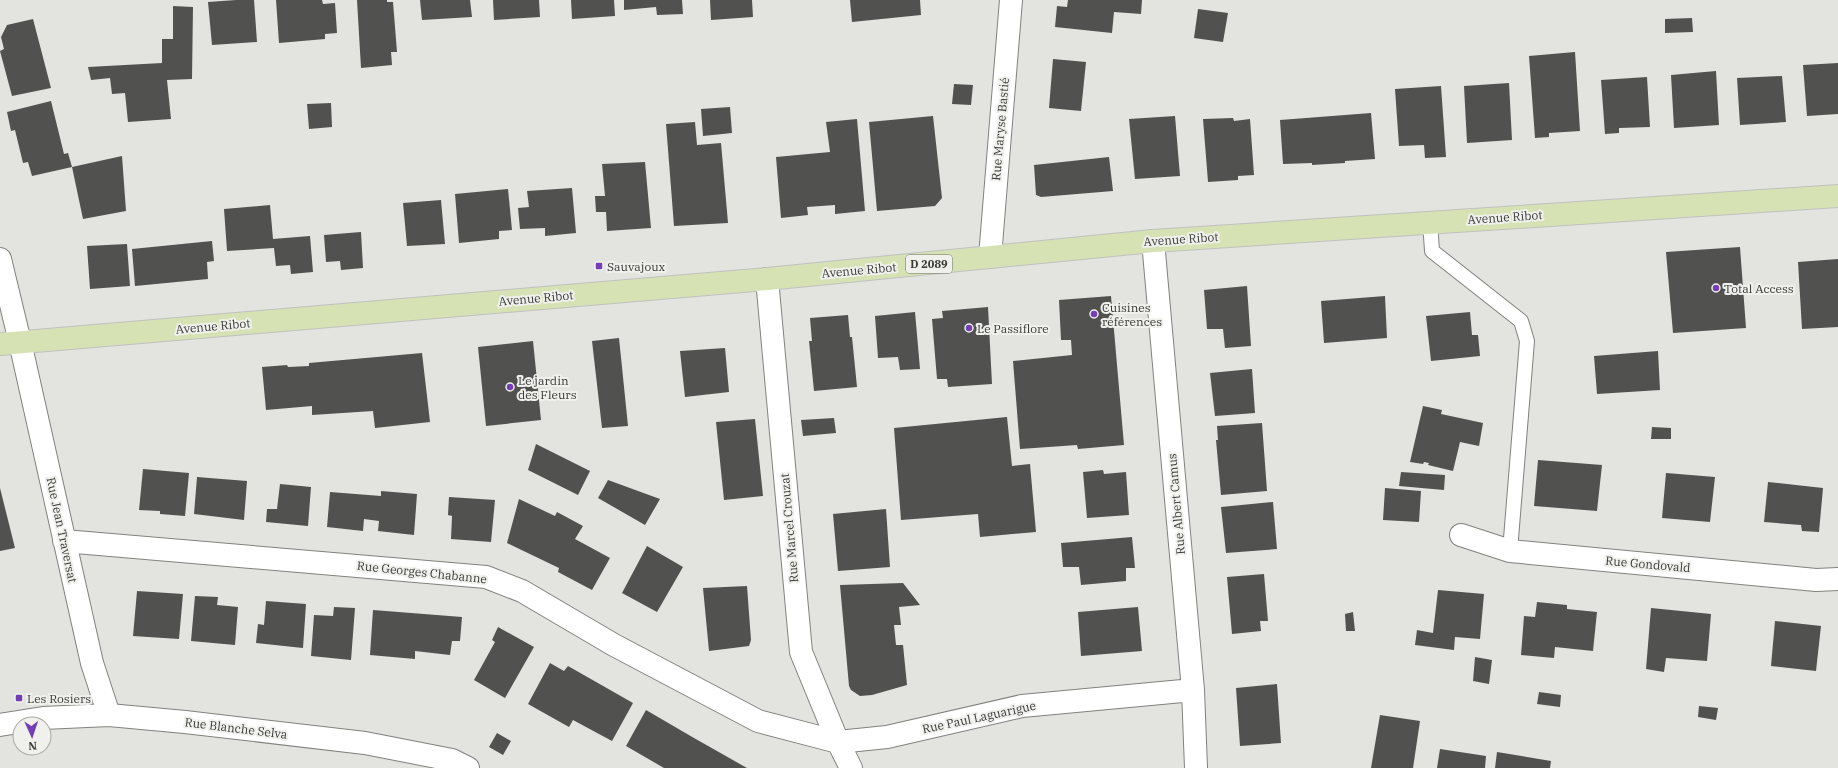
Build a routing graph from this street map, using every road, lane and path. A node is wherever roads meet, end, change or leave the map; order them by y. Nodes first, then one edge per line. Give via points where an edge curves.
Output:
1 (1011, 0) edge
2 (1838, 196) edge
3 (1430, 221) junction
4 (1153, 241) junction
5 (990, 257) junction
6 (0, 259) edge
7 (767, 279) junction
8 (10, 343) edge
9 (1461, 535) dead end
10 (64, 541) junction
11 (1510, 551) junction
12 (1838, 579) edge
13 (1193, 690) junction
14 (109, 715) junction
15 (0, 725) edge
16 (838, 742) junction
17 (468, 768) edge
18 (851, 768) edge
19 (1196, 768) edge

1 - 5 street, Rue Maryse Bastié
2 - 3 main road, Avenue Ribot / D 2089
3 - 4 main road, Avenue Ribot / D 2089
3 - 11 lane via 1432,251 1521,321 1528,341
4 - 5 main road, Avenue Ribot / D 2089
4 - 13 street, Rue Albert Camus
5 - 7 main road, Avenue Ribot / D 2089
6 - 8 street, Rue Jean Traversat
7 - 8 main road, Avenue Ribot / D 2089
7 - 16 street, Rue Marcel Crouzat via 801,652
8 - 10 street, Rue Jean Traversat
9 - 11 street, Rue Gondovald
10 - 14 street, Rue Jean Traversat via 92,663
10 - 16 street, Rue Georges Chabanne via 486,577 522,591 614,644 758,721
11 - 12 street, Rue Gondovald via 1816,580
13 - 16 street, Rue Paul Laguarigue via 1022,706 887,737
13 - 19 street, Rue Albert Camus
14 - 15 street, Rue Blanche Selva via 43,718
14 - 17 street, Rue Blanche Selva via 365,743 452,760
16 - 18 street, Rue Marcel Crouzat

